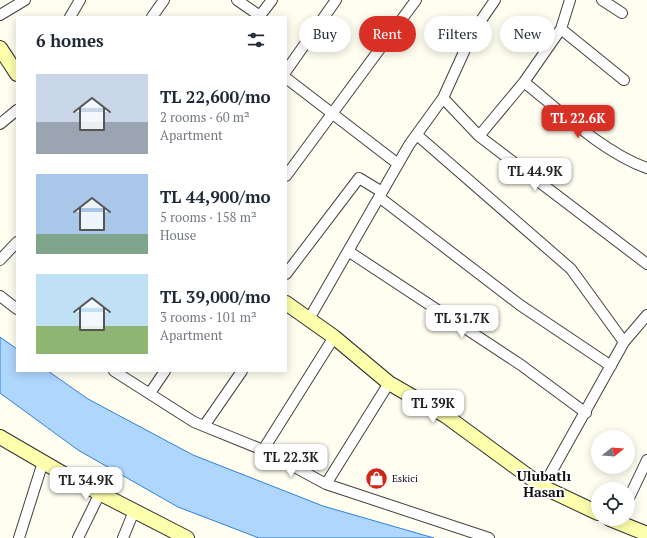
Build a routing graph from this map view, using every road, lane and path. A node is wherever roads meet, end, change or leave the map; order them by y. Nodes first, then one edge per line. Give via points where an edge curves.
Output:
1 (25, 0) edge
2 (80, 0) edge
3 (164, 0) edge
4 (237, 0) edge
5 (272, 0) edge
6 (336, 0) edge
7 (416, 0) edge
8 (495, 0) edge
9 (570, 0) edge
10 (602, 0) edge
11 (622, 13) dead end
12 (0, 15) edge
13 (71, 16) edge
14 (153, 16) edge
15 (259, 16) edge
16 (261, 16) edge
17 (561, 29) junction
18 (0, 48) edge
19 (287, 70) edge
20 (16, 72) edge
21 (287, 79) edge
22 (624, 80) dead end
23 (524, 82) junction
24 (443, 98) junction
25 (16, 111) edge
26 (332, 113) junction
27 (0, 124) edge
28 (417, 135) junction
29 (479, 136) junction
30 (398, 164) junction
31 (647, 168) edge
32 (287, 175) edge
33 (381, 195) junction
34 (16, 243) edge
35 (348, 251) junction
36 (0, 260) edge
37 (647, 264) edge
38 (287, 273) edge
39 (2, 302) edge
40 (287, 305) edge
41 (16, 309) edge
42 (647, 315) edge
43 (309, 319) junction
44 (334, 337) junction
45 (624, 342) junction
46 (612, 366) junction
47 (116, 372) edge
48 (165, 372) edge
49 (241, 372) edge
50 (389, 383) junction
51 (150, 393) junction
52 (586, 413) junction
53 (204, 426) junction
54 (0, 437) edge
55 (263, 450) junction
56 (647, 460) edge
57 (43, 462) junction
58 (326, 484) junction
59 (635, 485) edge
60 (543, 487) junction
61 (100, 494) junction
62 (591, 510) edge
63 (134, 511) junction
64 (629, 526) edge
65 (647, 534) edge
66 (19, 538) edge
67 (78, 538) edge
68 (123, 538) edge
69 (187, 538) edge
70 (489, 538) edge

1 - 12 street
2 - 13 street
3 - 14 street
4 - 15 street
5 - 16 street
6 - 19 street
7 - 26 street
8 - 24 street via 473,32
9 - 17 street
10 - 11 street
17 - 22 street
17 - 23 street
18 - 20 main road
21 - 26 street
23 - 29 street
23 - 31 street via 600,142
24 - 28 street
24 - 29 street
25 - 27 street
26 - 30 street
26 - 32 street
28 - 30 street
28 - 45 street via 571,269
29 - 37 street
30 - 33 street
33 - 35 street
33 - 38 street via 359,178
33 - 46 street via 520,305
34 - 36 street
35 - 43 street
35 - 52 street via 521,365
39 - 41 street
40 - 43 main road
42 - 45 street
43 - 44 main road
44 - 50 main road
44 - 55 street
45 - 46 street
46 - 52 street
47 - 51 street
48 - 51 street
49 - 53 street
50 - 58 street
50 - 60 main road via 446,416
51 - 53 street
52 - 60 street
53 - 55 street
54 - 57 main road
55 - 58 street
56 - 59 street
57 - 61 main road
57 - 66 street
58 - 70 street
60 - 62 main road
61 - 63 main road
61 - 67 street
63 - 68 street
63 - 69 main road
64 - 65 main road

